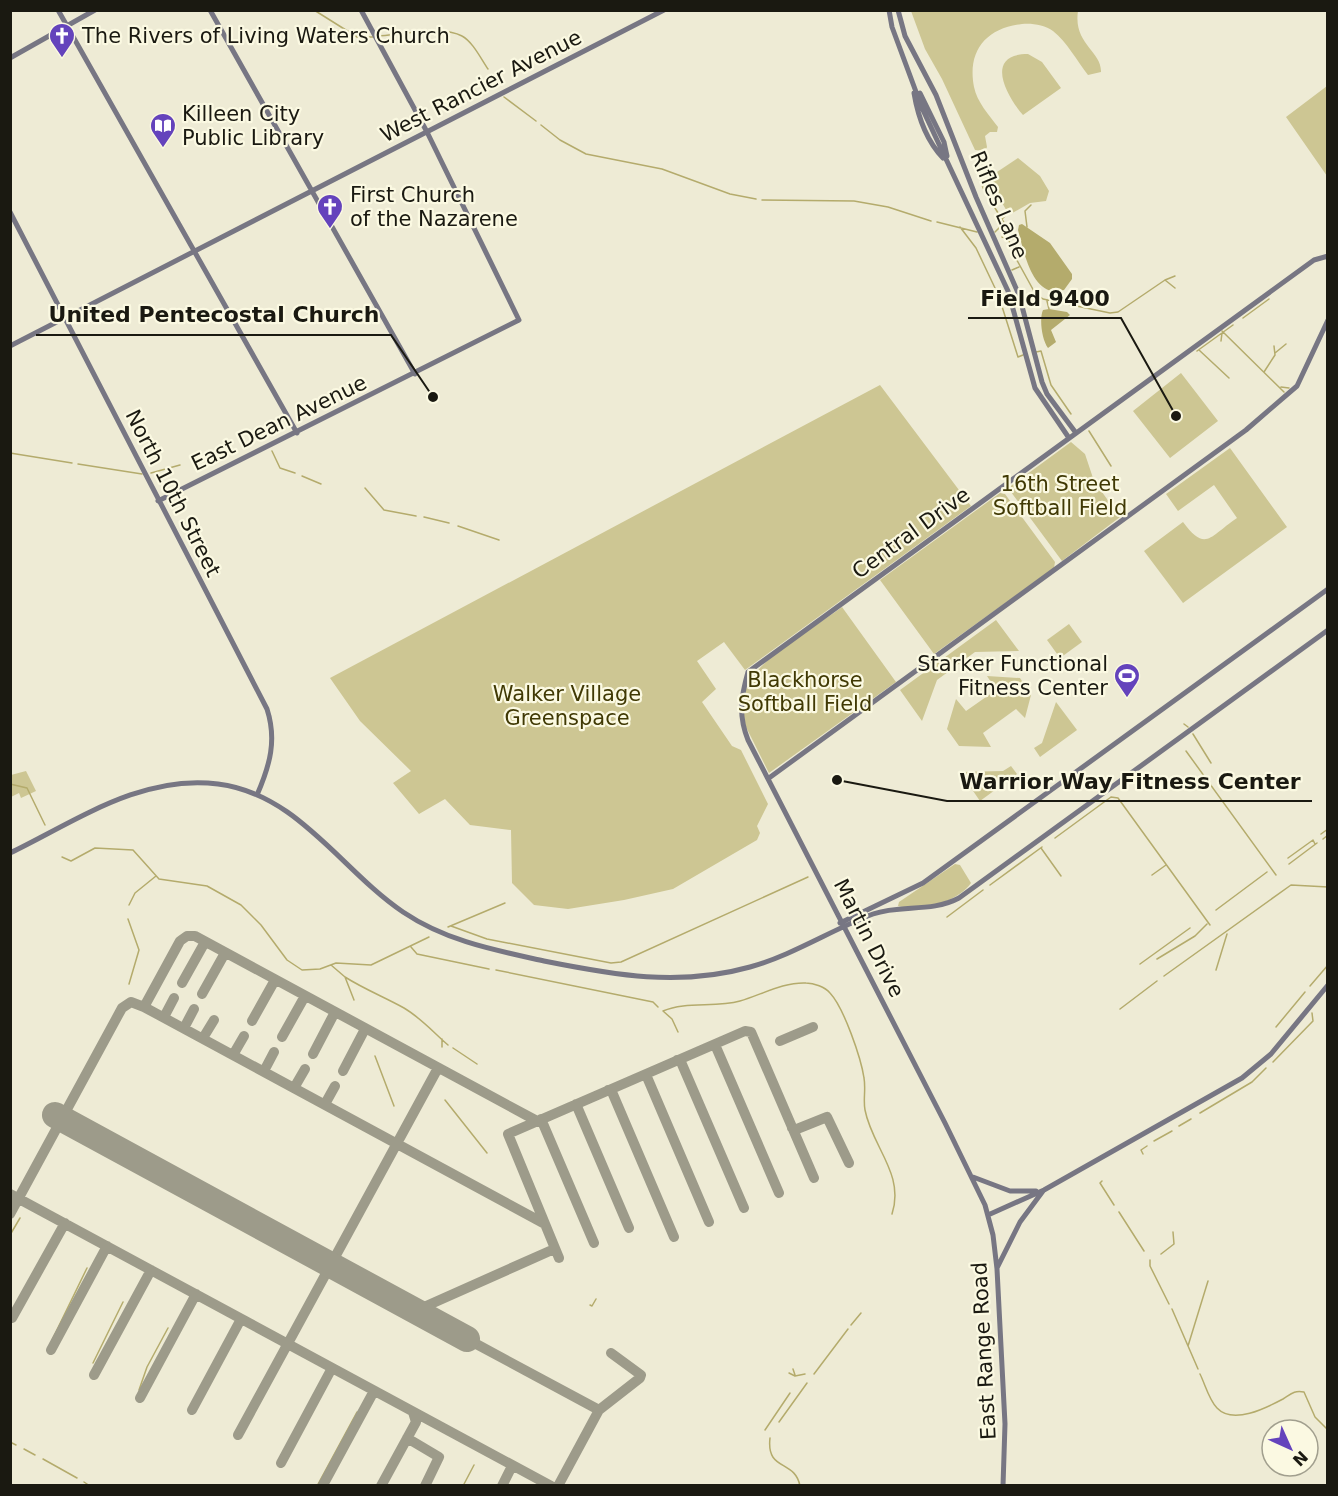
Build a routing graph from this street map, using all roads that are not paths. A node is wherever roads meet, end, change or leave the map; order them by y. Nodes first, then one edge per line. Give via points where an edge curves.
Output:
1 (58, 10) edge
2 (95, 10) edge
3 (210, 10) edge
4 (361, 10) edge
5 (664, 10) edge
6 (889, 10) edge
7 (898, 10) edge
8 (67, 26) junction
9 (10, 58) edge
10 (427, 132) junction
11 (312, 191) junction
12 (10, 212) edge
13 (195, 251) junction
14 (1328, 256) edge
15 (66, 318) junction
16 (1328, 321) edge
17 (10, 346) edge
18 (415, 374) junction
19 (297, 433) junction
20 (1076, 433) junction
21 (1069, 438) junction
22 (158, 501) junction
23 (1328, 589) edge
24 (1328, 630) edge
25 (748, 672) joint
26 (769, 778) junction
27 (257, 795) junction
28 (10, 853) edge
29 (841, 922) junction
30 (845, 928) junction
31 (832, 931) junction
32 (1328, 985) edge
33 (972, 1177) junction
34 (1044, 1190) junction
35 (988, 1215) junction
36 (997, 1269) junction
37 (1003, 1485) edge

1 - 8 street
2 - 8 street
3 - 11 street
4 - 10 street
5 - 10 street, West Rancier Avenue
6 - 21 street, Rifles Lane via 913,81 1008,291 1035,388
7 - 20 street, Rifles Lane via 899,22 936,95 1016,288 1042,382
8 - 9 street
8 - 13 street
10 - 11 street, West Rancier Avenue
10 - 18 street, East Dean Avenue via 519,320
11 - 13 street, West Rancier Avenue
11 - 18 street
12 - 15 street, North 10th Street
13 - 15 street, West Rancier Avenue
13 - 19 street
14 - 20 street, Central Drive via 1314,260
15 - 17 street, West Rancier Avenue
15 - 22 street, North 10th Street
16 - 26 street via 1298,386 1246,430
18 - 19 street, East Dean Avenue
19 - 22 street, East Dean Avenue
20 - 21 street, Central Drive
21 - 25 street, Central Drive
22 - 27 street, North 10th Street via 267,709 273,738 269,766
23 - 29 street via 923,883
24 - 30 street via 959,898 936,908 879,912
25 - 26 street, Martin Drive via 740,702 741,719
26 - 29 street, Martin Drive
27 - 28 street via 207,783 155,786
27 - 31 street via 294,817 403,912 441,933 493,950 626,976 687,978 764,963
29 - 30 street, Martin Drive
29 - 31 street
30 - 31 street
30 - 33 street, Martin Drive
32 - 34 street via 1271,1054 1242,1078
33 - 34 street via 1010,1191
33 - 35 street, Martin Drive
34 - 35 street
34 - 36 street via 1020,1222
35 - 36 street, East Range Road
36 - 37 street, East Range Road via 1005,1424

